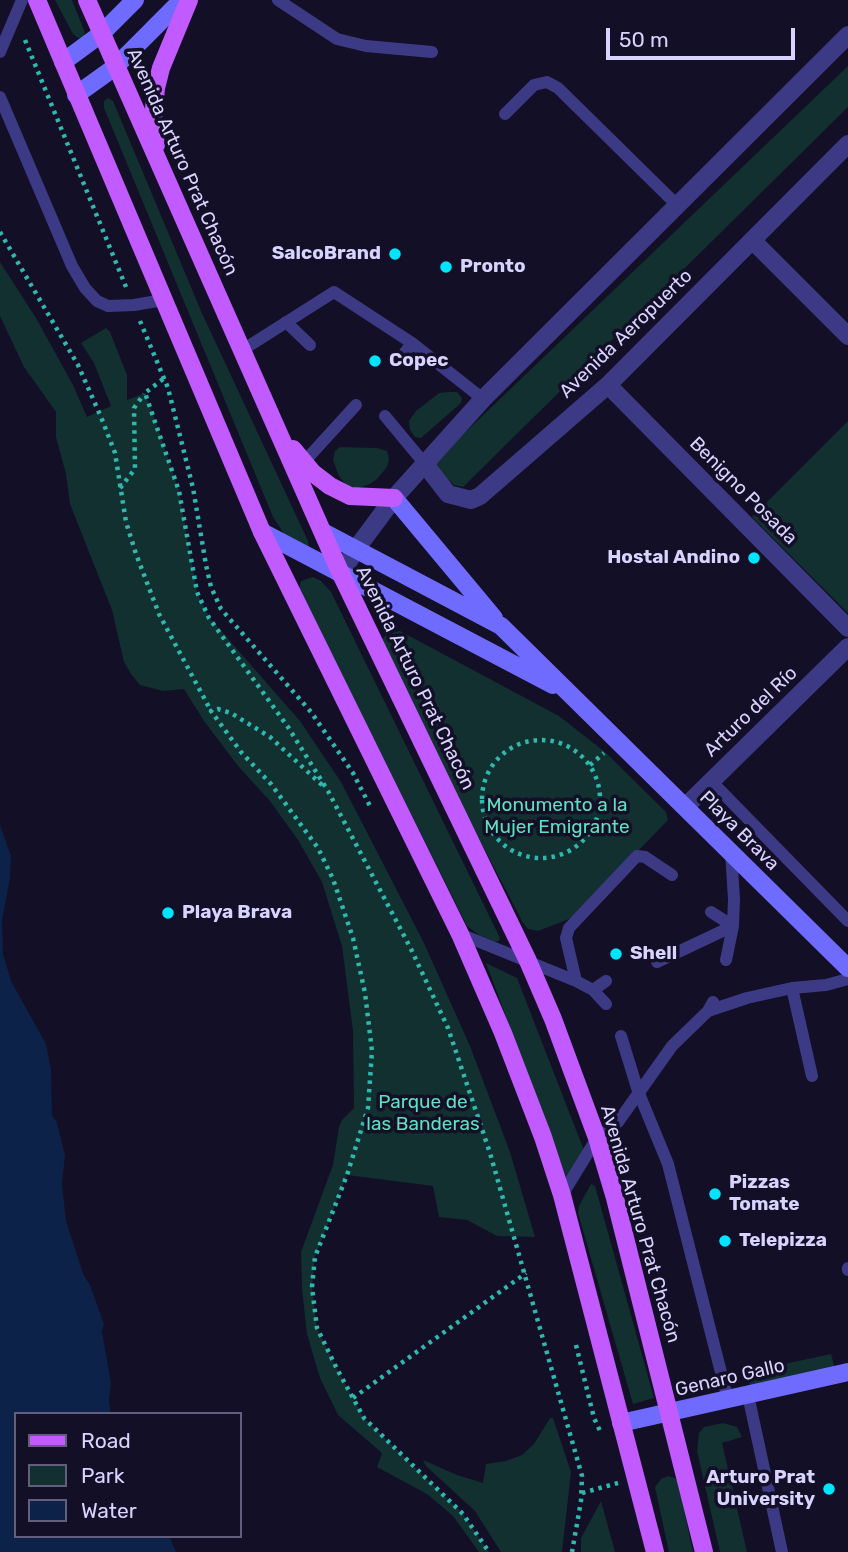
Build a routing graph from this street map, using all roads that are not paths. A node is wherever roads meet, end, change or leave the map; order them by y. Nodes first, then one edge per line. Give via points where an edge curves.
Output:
1 (22, 0) edge
2 (37, 0) edge
3 (87, 0) edge
4 (135, 0) edge
5 (182, 0) edge
6 (189, 0) edge
7 (278, 0) edge
8 (101, 34) junction
9 (848, 35) edge
10 (0, 52) edge
11 (432, 52) dead end
12 (63, 62) junction
13 (115, 66) junction
14 (76, 95) junction
15 (0, 97) edge
16 (505, 114) dead end
17 (848, 144) edge
18 (157, 159) junction
19 (678, 206) junction
20 (752, 240) junction
21 (163, 300) junction
22 (286, 322) junction
23 (848, 336) edge
24 (412, 343) junction
25 (310, 345) dead end
26 (244, 349) junction
27 (403, 355) dead end
28 (608, 385) junction
29 (483, 399) junction
30 (356, 405) dead end
31 (385, 416) dead end
32 (281, 435) junction
33 (304, 462) junction
34 (424, 463) junction
35 (394, 498) junction
36 (262, 532) junction
37 (323, 532) junction
38 (356, 550) junction
39 (341, 574) junction
40 (501, 626) junction
41 (848, 628) edge
42 (848, 647) edge
43 (572, 695) junction
44 (711, 781) junction
45 (685, 807) junction
46 (731, 852) junction
47 (672, 875) dead end
48 (711, 912) dead end
49 (848, 921) edge
50 (733, 926) junction
51 (460, 934) junction
52 (726, 960) dead end
53 (528, 961) junction
54 (657, 962) dead end
55 (848, 968) edge
56 (848, 979) edge
57 (576, 981) junction
58 (606, 981) dead end
59 (792, 988) junction
60 (593, 990) junction
61 (606, 1004) dead end
62 (621, 1036) dead end
63 (812, 1076) dead end
64 (638, 1091) junction
65 (597, 1138) junction
66 (562, 1195) junction
67 (848, 1373) edge
68 (748, 1395) junction
69 (728, 1400) junction
70 (670, 1413) junction
71 (621, 1423) junction
72 (655, 1552) edge
73 (704, 1552) edge
74 (782, 1552) edge

1 - 10 lane
2 - 12 main road
3 - 8 main road, Avenida Arturo Prat Chacón
4 - 8 street
5 - 13 street
6 - 18 main road via 156,88
7 - 11 lane via 337,39
8 - 12 street
8 - 13 main road, Avenida Arturo Prat Chacón
9 - 19 street
12 - 14 main road
13 - 14 street
13 - 18 main road, Avenida Arturo Prat Chacón
14 - 21 main road
15 - 21 lane via 85,288 108,306
16 - 19 lane via 534,85 547,82
17 - 20 street, Avenida Aeropuerto
18 - 26 main road, Avenida Arturo Prat Chacón
19 - 29 street
20 - 23 street
20 - 28 street, Avenida Aeropuerto
21 - 36 main road
22 - 24 lane via 334,292
22 - 25 lane
22 - 26 lane
24 - 27 lane
24 - 29 lane
26 - 32 main road, Avenida Arturo Prat Chacón
28 - 34 street, Avenida Aeropuerto via 471,500 448,494
28 - 41 street, Benigno Posada
29 - 34 street
30 - 33 lane
31 - 34 lane
32 - 33 main road
32 - 37 main road, Avenida Arturo Prat Chacón
33 - 35 main road via 330,486 350,496
34 - 35 street
35 - 38 street
35 - 40 street
36 - 39 street, Playa Brava
36 - 51 main road
37 - 38 street, Playa Brava
37 - 39 main road, Avenida Arturo Prat Chacón
38 - 39 street
38 - 40 street, Playa Brava
39 - 43 street, Playa Brava
39 - 53 main road, Avenida Arturo Prat Chacón
40 - 43 street, Playa Brava
42 - 44 street, Arturo del Río
43 - 45 street, Playa Brava
44 - 45 street, Arturo del Río
44 - 49 lane
45 - 46 street, Playa Brava
46 - 50 lane
46 - 55 street, Playa Brava
47 - 57 lane via 637,856 569,928 566,938
48 - 50 lane
50 - 52 lane
50 - 54 lane
51 - 53 lane
51 - 66 main road via 508,1046
53 - 57 lane
53 - 65 main road, Avenida Arturo Prat Chacón
56 - 59 lane
57 - 60 lane
58 - 60 lane
59 - 63 lane
59 - 64 lane via 710,1006
60 - 61 lane
62 - 64 lane
64 - 65 lane via 618,1122
64 - 69 lane via 668,1164
65 - 66 lane
65 - 70 main road, Avenida Arturo Prat Chacón
66 - 71 main road
67 - 68 street, Genaro Gallo
68 - 69 street, Genaro Gallo
68 - 74 lane
69 - 70 street, Genaro Gallo
70 - 71 street, Genaro Gallo
70 - 73 main road, Avenida Arturo Prat Chacón
71 - 72 main road

